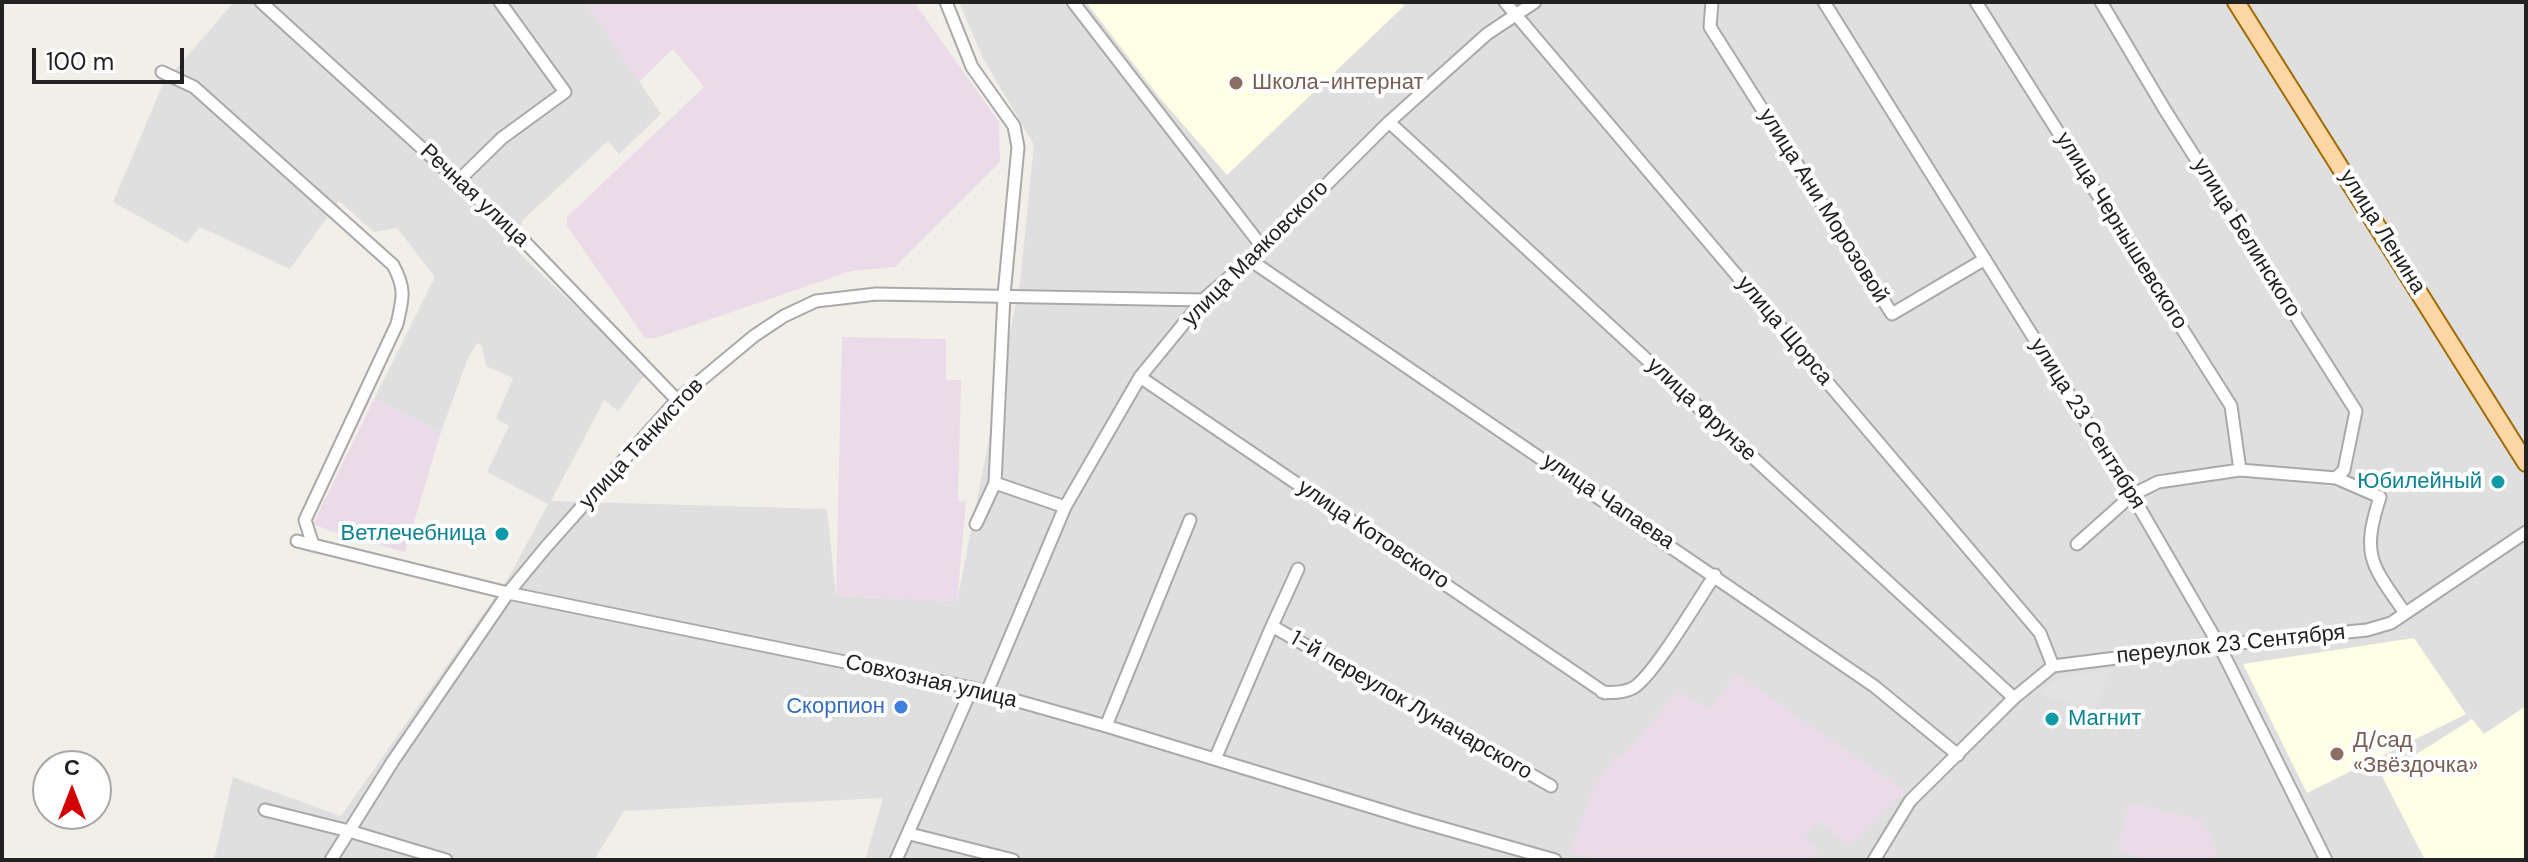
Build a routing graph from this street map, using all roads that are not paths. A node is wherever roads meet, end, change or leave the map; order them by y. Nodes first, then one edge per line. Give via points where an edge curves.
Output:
1 (261, 2) edge
2 (500, 2) edge
3 (946, 2) edge
4 (1073, 2) edge
5 (1505, 2) edge
6 (1535, 2) edge
7 (1712, 2) edge
8 (1824, 2) edge
9 (1976, 2) edge
10 (2101, 2) edge
11 (2236, 2) edge
12 (1515, 13) junction
13 (162, 72) dead end
14 (1389, 122) junction
15 (459, 180) junction
16 (1263, 248) junction
17 (1985, 259) junction
18 (1250, 260) junction
19 (1004, 295) junction
20 (1203, 300) junction
21 (1140, 377) junction
22 (677, 400) junction
23 (2526, 463) edge
24 (2240, 470) junction
25 (2336, 478) junction
26 (995, 483) junction
27 (2132, 495) junction
28 (1065, 507) junction
29 (1190, 520) dead end
30 (976, 524) dead end
31 (2526, 532) edge
32 (297, 541) dead end
33 (2077, 544) dead end
34 (313, 545) junction
35 (1298, 569) dead end
36 (1715, 575) junction
37 (508, 593) junction
38 (2405, 613) junction
39 (1272, 626) junction
40 (2219, 645) junction
41 (2053, 666) junction
42 (972, 688) junction
43 (987, 692) junction
44 (2014, 698) junction
45 (1106, 726) junction
46 (1958, 755) junction
47 (1215, 759) junction
48 (1551, 786) dead end
49 (265, 810) dead end
50 (349, 831) junction
51 (910, 834) junction
52 (331, 860) edge
53 (446, 860) edge
54 (896, 860) edge
55 (1013, 860) edge
56 (1555, 860) edge
57 (1874, 860) edge
58 (2326, 860) edge

1 - 15 street, Речная улица
2 - 15 street via 565,92 502,138
3 - 19 street via 972,67 1014,126 1018,147
4 - 16 street
5 - 12 street, улица Щорса
6 - 12 street, улица Маяковского
7 - 17 street, улица Ани Морозовой via 1710,27 1892,314
8 - 17 street, улица 23 Сентября
9 - 24 street, улица Чернышевского via 2231,406
10 - 25 street, улица Белинского via 2356,411 2344,470
11 - 23 main road, улица Ленина
12 - 14 street, улица Маяковского
12 - 41 street, улица Щорса via 2040,633
13 - 34 street via 194,87 393,265 399,277 404,293 397,324 305,520
14 - 16 street, улица Маяковского
14 - 44 street, улица Фрунзе
15 - 22 street, Речная улица
16 - 18 street, улица Маяковского
17 - 27 street, улица 23 Сентября
18 - 20 street, улица Маяковского
18 - 36 street, улица Чапаева
19 - 20 street, улица Танкистов
19 - 22 street, улица Танкистов via 876,294 816,301 754,336
19 - 26 street
20 - 21 street, улица Маяковского
21 - 28 street, улица Маяковского
21 - 36 street, улица Котовского via 1604,692 1635,687 1653,669
22 - 37 street, улица Танкистов
24 - 25 street
24 - 27 street via 2158,482
25 - 38 street via 2380,497 2369,542 2374,568
26 - 28 street
26 - 30 street
27 - 33 street
27 - 40 street, улица 23 Сентября
28 - 43 street, улица Маяковского
29 - 45 street
31 - 38 street, переулок 23 Сентября
32 - 34 street, Совхозная улица
34 - 37 street, Совхозная улица
35 - 39 street, 1-й переулок Луначарского
36 - 46 street, улица Чапаева via 1874,686
37 - 42 street, Совхозная улица
37 - 50 street, улица Танкистов
38 - 40 street, переулок 23 Сентября via 2367,630
39 - 47 street, 1-й переулок Луначарского
39 - 48 street, 1-й переулок Луначарского
40 - 41 street, переулок 23 Сентября
40 - 58 street, улица 23 Сентября
41 - 44 street
42 - 43 street, Совхозная улица
42 - 51 street
43 - 45 street, Совхозная улица
44 - 46 street
45 - 47 street, Совхозная улица
46 - 57 street via 1910,801
47 - 56 street, Совхозная улица
49 - 50 street
50 - 52 street, улица Танкистов
50 - 53 street
51 - 54 street
51 - 55 street

